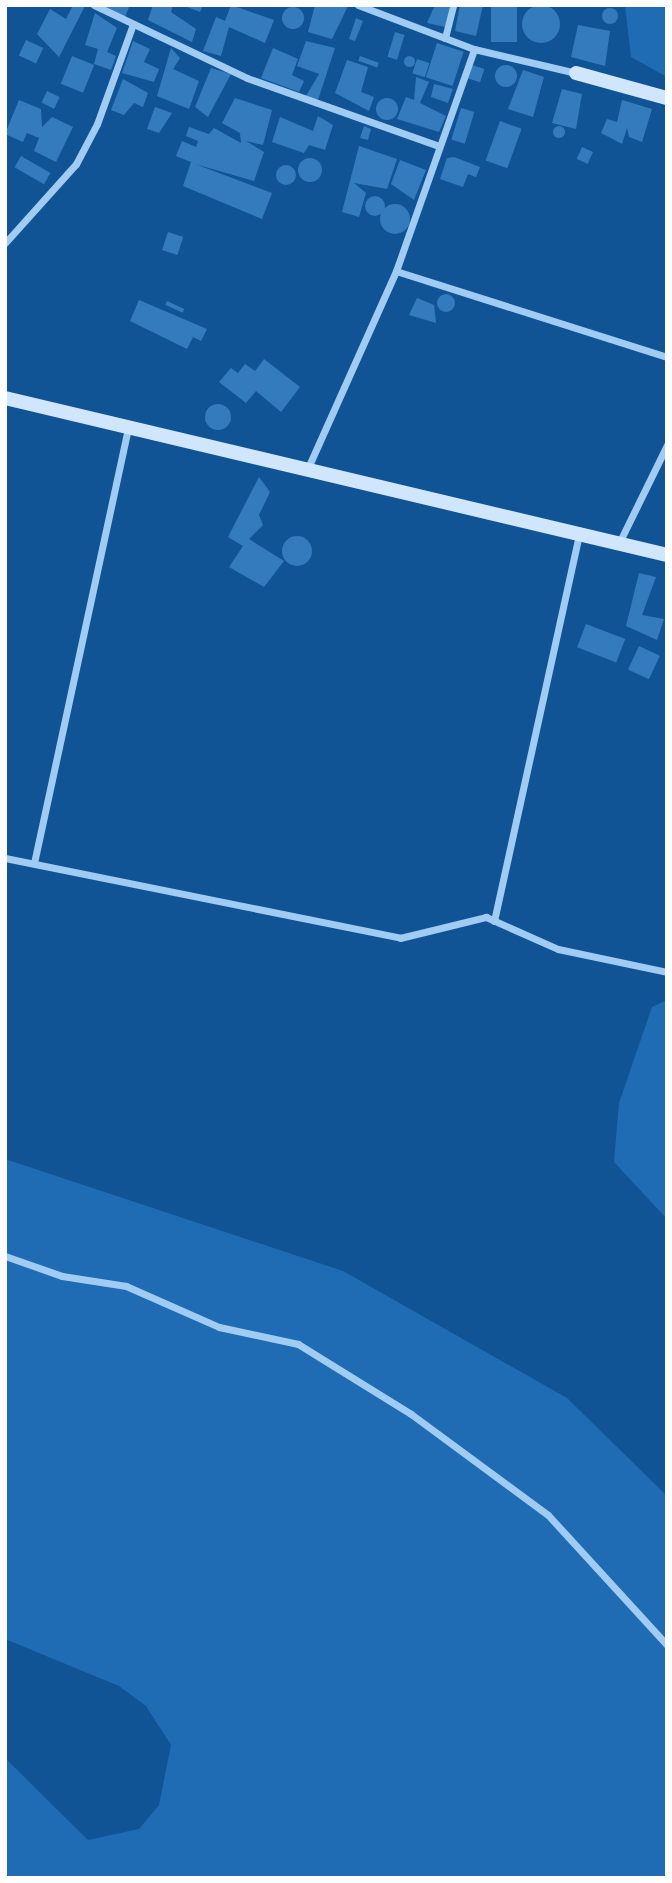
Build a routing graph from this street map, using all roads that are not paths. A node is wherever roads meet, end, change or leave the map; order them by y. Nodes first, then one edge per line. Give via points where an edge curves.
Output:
1 (94, 5) edge
2 (359, 5) edge
3 (453, 5) edge
4 (132, 27) junction
5 (445, 38) junction
6 (474, 48) junction
7 (576, 74) joint
8 (667, 98) edge
9 (439, 146) junction
10 (5, 243) edge
11 (396, 271) junction
12 (667, 357) edge
13 (5, 398) edge
14 (128, 428) junction
15 (667, 445) edge
16 (307, 470) junction
17 (579, 536) junction
18 (620, 541) junction
19 (667, 555) edge
20 (5, 858) edge
21 (34, 863) junction
22 (494, 921) junction
23 (667, 972) edge
24 (5, 1255) edge
25 (667, 1645) edge

1 - 4 street
2 - 5 street
3 - 5 street
4 - 9 street via 247,78
4 - 10 street via 97,124 76,163
5 - 6 street
6 - 7 street
6 - 9 street
7 - 8 street
9 - 11 street
11 - 12 street
11 - 16 street
13 - 14 street
14 - 16 street
14 - 21 street
15 - 18 street
16 - 17 street
17 - 18 street
17 - 22 street
18 - 19 street
20 - 21 street
21 - 22 street via 400,938 466,919
22 - 23 street via 558,949
24 - 25 street via 62,1276 126,1286 219,1327 298,1343 411,1415 548,1515

